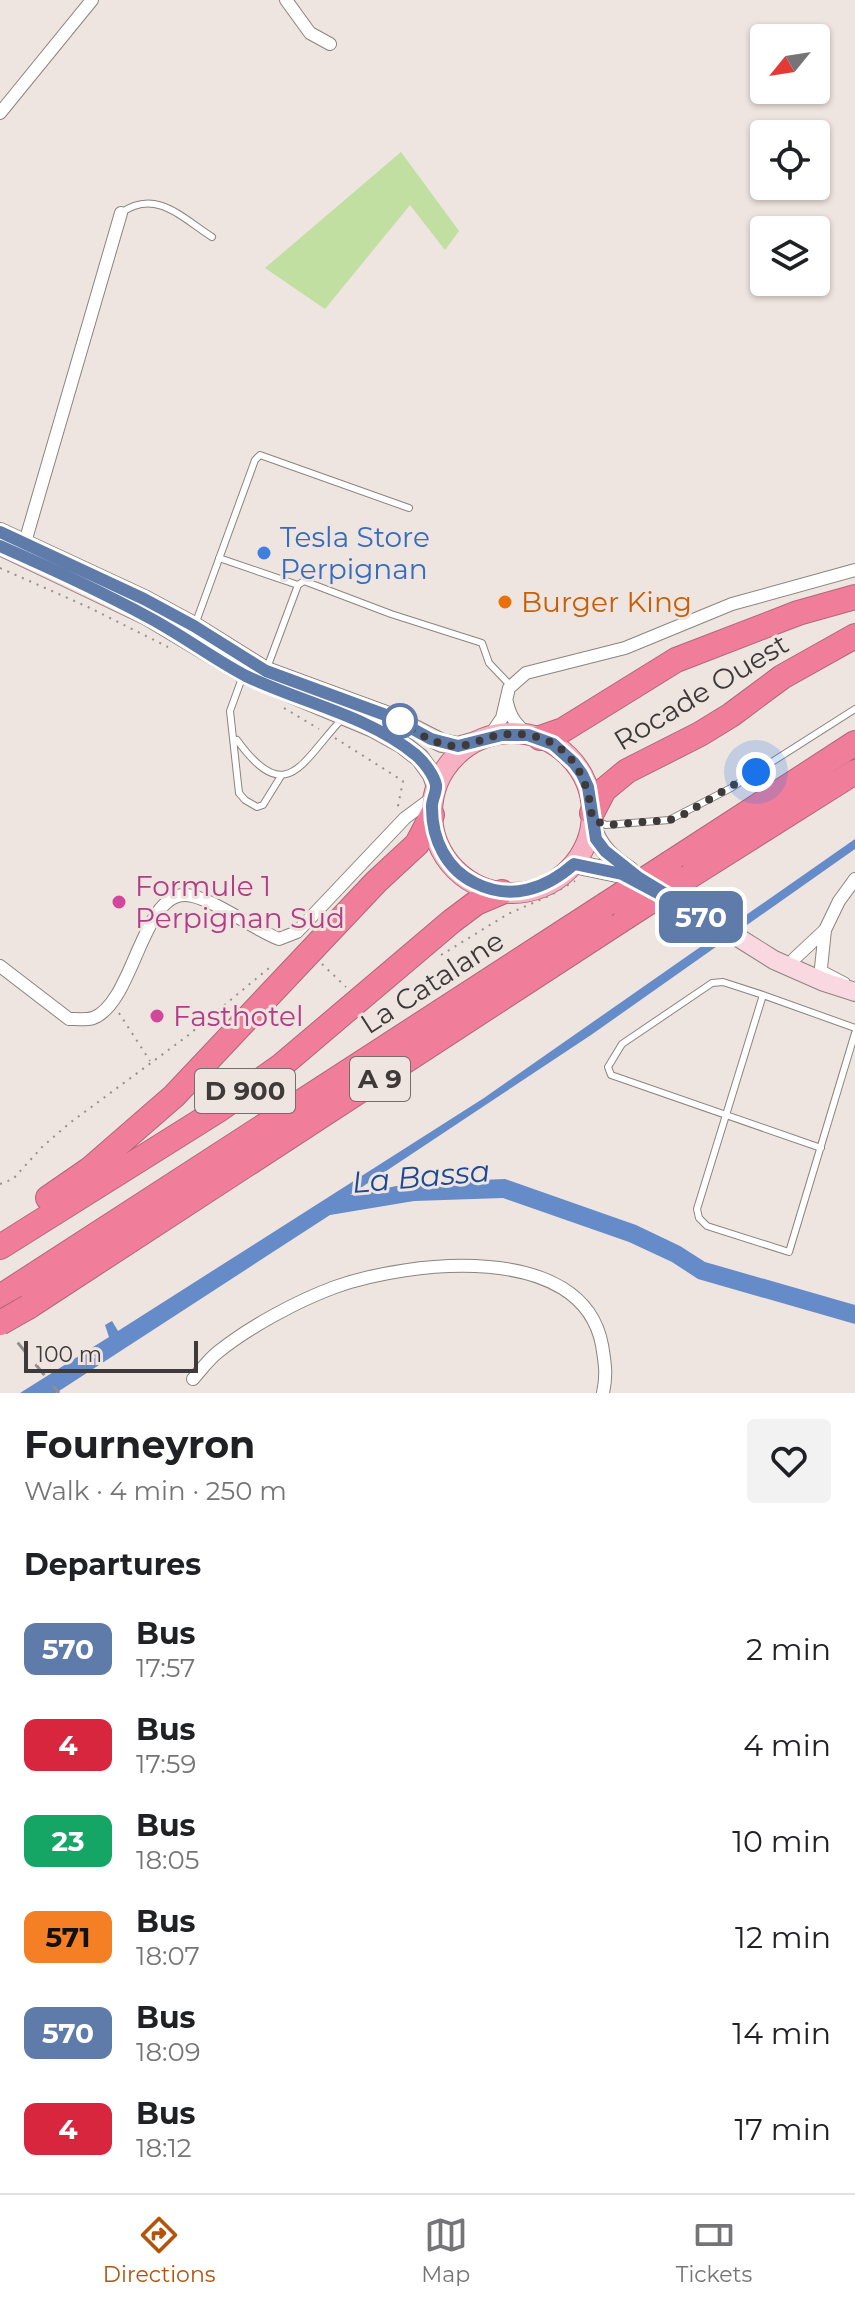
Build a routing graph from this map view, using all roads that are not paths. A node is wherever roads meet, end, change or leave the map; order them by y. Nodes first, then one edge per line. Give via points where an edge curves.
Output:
1 (92, 0) edge
2 (286, 0) edge
3 (330, 44) dead end
4 (2, 106) edge
5 (121, 213) joint
6 (212, 237) dead end
7 (409, 508) dead end
8 (0, 532) edge
9 (0, 546) edge
10 (23, 549) junction
11 (219, 558) junction
12 (855, 570) edge
13 (298, 585) junction
14 (855, 597) edge
15 (855, 636) edge
16 (187, 639) junction
17 (212, 656) junction
18 (266, 671) junction
19 (244, 674) junction
20 (310, 688) junction
21 (509, 692) junction
22 (855, 709) edge
23 (351, 710) junction
24 (534, 736) junction
25 (235, 737) junction
26 (486, 738) junction
27 (855, 743) edge
28 (855, 772) edge
29 (281, 776) junction
30 (424, 806) junction
31 (592, 819) junction
32 (574, 864) junction
33 (680, 870) junction
34 (855, 879) edge
35 (510, 901) junction
36 (710, 921) junction
37 (825, 930) junction
38 (739, 938) junction
39 (0, 966) edge
40 (811, 970) junction
41 (855, 983) edge
42 (855, 992) edge
43 (763, 995) junction
44 (855, 1031) edge
45 (727, 1115) junction
46 (821, 1148) junction
47 (79, 1188) junction
48 (2, 1236) edge
49 (14, 1297) edge
50 (0, 1323) edge
51 (193, 1379) dead end
52 (603, 1393) edge

1 - 4 street
2 - 3 street via 310,33
5 - 6 lane via 132,205 160,203
5 - 10 street
7 - 11 lane via 260,455
8 - 10 main road
9 - 10 main road
10 - 16 main road
11 - 13 lane
11 - 16 lane
12 - 21 street via 732,604 645,642 526,673
13 - 18 lane
13 - 21 lane via 304,581 482,643 486,664
14 - 24 highway, Rocade Ouest via 676,660 563,730
15 - 31 highway, Rocade Ouest via 782,677 700,734 627,771 604,790
16 - 17 main road
16 - 18 main road
17 - 18 lane via 243,669
17 - 19 main road
18 - 20 main road
19 - 20 lane via 258,673 297,693
19 - 23 main road
19 - 25 lane via 230,711
20 - 23 main road
21 - 24 street via 509,714
21 - 26 street via 502,718
22 - 31 lane via 679,817 606,825
23 - 26 main road via 391,717 442,743 458,746
23 - 29 lane via 304,764
23 - 30 main road via 420,758 432,775
24 - 26 main road
24 - 31 main road via 563,751 582,774
25 - 29 lane via 253,762
25 - 29 lane via 239,793 245,800 263,805
26 - 30 main road via 459,753
27 - 33 highway, La Catalane / A 9
28 - 33 highway, La Catalane / A 9
30 - 35 main road via 439,846 458,872
30 - 39 street via 297,932 279,939 198,897 182,894 163,903 112,1001 95,1017 69,1019
30 - 47 highway, D 900 via 417,844
31 - 32 main road
31 - 36 main road via 596,839 615,861
32 - 35 main road via 558,878
32 - 36 main road via 622,874
33 - 49 highway, La Catalane / A 9, bridge via 48,1281
34 - 37 street
35 - 47 highway, D 900 via 476,903 282,1065 220,1109
36 - 38 main road
37 - 40 street
37 - 40 street
38 - 40 main road
38 - 40 main road via 774,960
40 - 41 main road
40 - 42 main road
43 - 44 lane
43 - 45 lane
43 - 45 lane via 712,983 622,1044 608,1067 611,1075
44 - 46 lane
45 - 46 lane
45 - 46 lane via 697,1209 707,1226 789,1252
47 - 48 highway, D 900
49 - 50 highway, La Catalane / A 9, bridge
51 - 52 street via 217,1353 277,1314 335,1287 389,1272 454,1264 530,1273 570,1291 600,1334 607,1374

